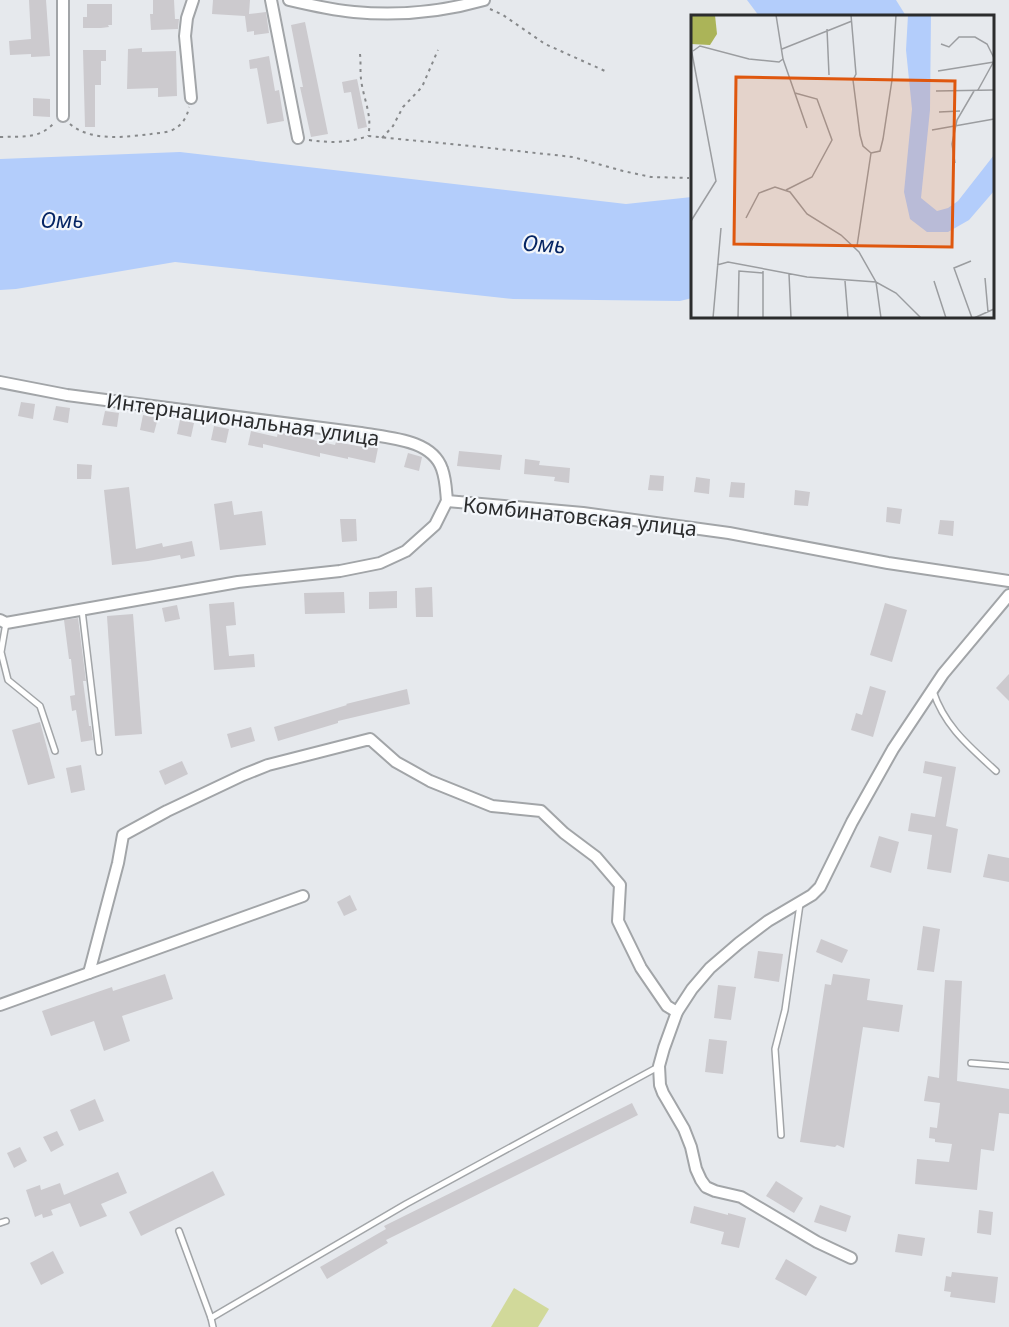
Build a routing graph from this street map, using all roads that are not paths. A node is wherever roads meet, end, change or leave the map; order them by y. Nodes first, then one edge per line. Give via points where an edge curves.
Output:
1 (63, 0) edge
2 (193, 0) edge
3 (271, 0) edge
4 (289, 0) edge
5 (481, 1) edge
6 (191, 98) road end
7 (63, 116) road end
8 (298, 138) road end
9 (0, 382) edge
10 (447, 501) junction
11 (1009, 581) edge
12 (1009, 595) edge
13 (82, 610) junction
14 (3, 621) edge
15 (933, 690) junction
16 (55, 751) dead end
17 (99, 752) dead end
18 (996, 771) dead end
19 (303, 896) dead end
20 (800, 903) junction
21 (89, 973) junction
22 (0, 1005) edge
23 (677, 1012) junction
24 (971, 1063) dead end
25 (659, 1066) junction
26 (1009, 1066) edge
27 (781, 1136) dead end
28 (179, 1231) dead end
29 (851, 1257) dead end
30 (211, 1318) junction
31 (213, 1327) edge

1 - 7 street
2 - 6 street via 185,36
3 - 8 street
4 - 5 street via 353,12 385,13 415,13
9 - 10 street, Интернациональная улица via 67,395 408,441 430,451 442,467
10 - 11 street, Комбинатовская улица via 583,513 729,533
10 - 13 street, Комбинатовская улица via 435,525 406,551 381,563 238,582
12 - 15 street
13 - 14 street, Комбинатовская улица
13 - 17 lane
14 - 16 lane via 1,652 8,680 40,706
15 - 18 lane via 947,722
15 - 20 street via 875,780 820,886
19 - 21 street
20 - 23 street via 768,921 710,968
20 - 27 lane via 785,1010 775,1049
21 - 22 street
21 - 23 street via 123,834 268,765 370,740 396,762 430,781 492,806 541,811 596,857 620,885 618,921 641,968 666,1006
23 - 25 street
24 - 26 lane
25 - 29 street via 663,1093 684,1129 706,1187 741,1197
25 - 30 lane via 406,1204
28 - 30 lane
30 - 31 lane

